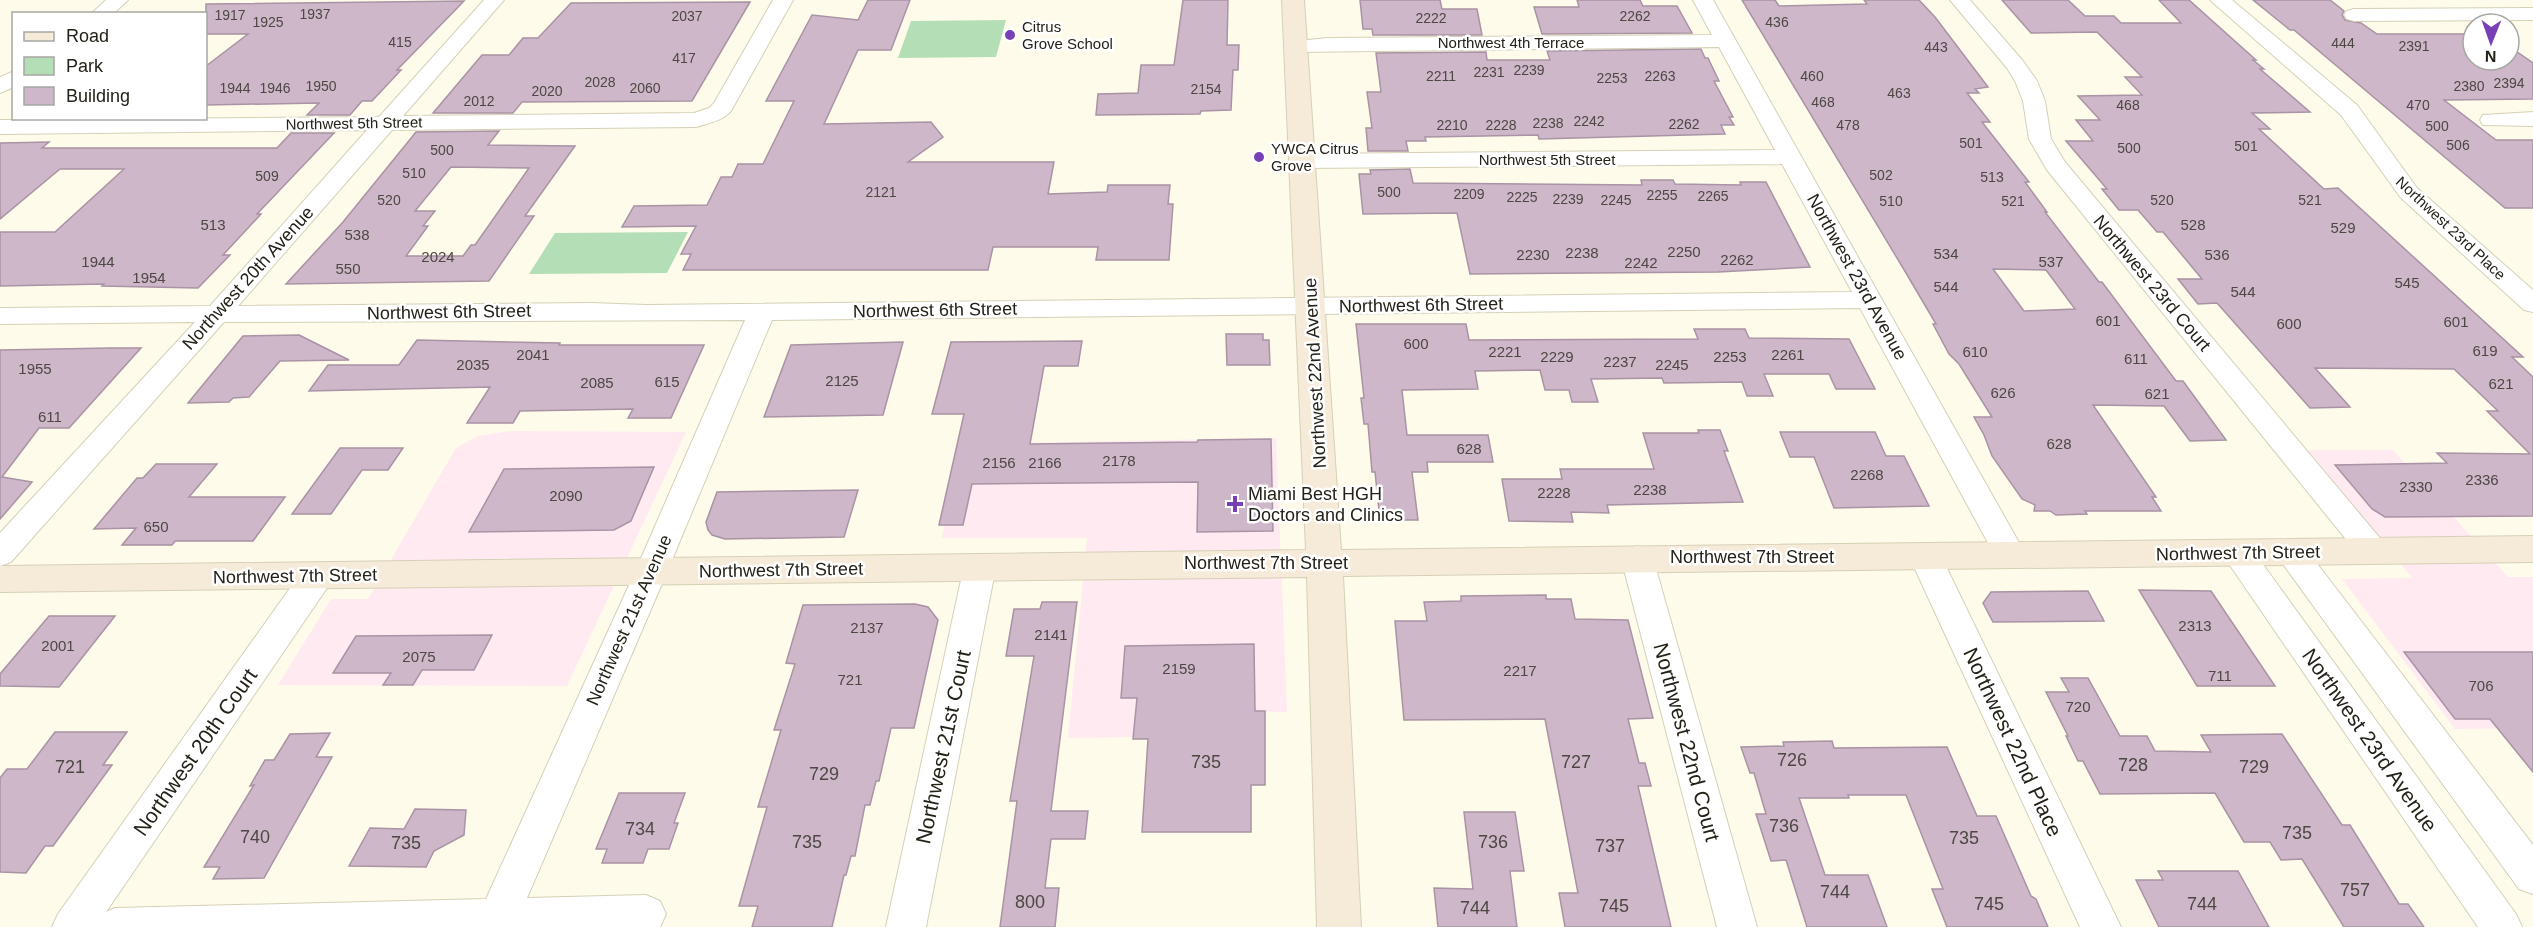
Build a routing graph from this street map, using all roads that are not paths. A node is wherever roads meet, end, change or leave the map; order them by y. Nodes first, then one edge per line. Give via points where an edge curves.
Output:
1 (118, 0) edge
2 (494, 0) edge
3 (783, 0) edge
4 (1293, 0) edge
5 (1703, 0) edge
6 (1960, 0) edge
7 (2220, 0) edge
8 (2482, 0) edge
9 (103, 12) edge
10 (2500, 12) edge
11 (2461, 14) edge
12 (2354, 15) dead end
13 (1726, 41) junction
14 (1296, 46) junction
15 (2533, 119) edge
16 (2490, 120) dead end
17 (387, 122) junction
18 (0, 127) edge
19 (1791, 157) junction
20 (1302, 161) junction
21 (1870, 300) junction
22 (2533, 304) edge
23 (1312, 306) junction
24 (762, 312) junction
25 (217, 314) junction
26 (0, 316) edge
27 (2533, 549) edge
28 (2373, 551) junction
29 (2291, 552) junction
30 (2238, 553) junction
31 (0, 554) edge
32 (2010, 555) junction
33 (1925, 556) junction
34 (1637, 558) junction
35 (1325, 563) junction
36 (980, 566) junction
37 (651, 573) junction
38 (316, 576) junction
39 (0, 579) edge
40 (2533, 876) edge
41 (646, 914) dead end
42 (496, 923) edge
43 (72, 927) edge
44 (115, 927) edge
45 (906, 927) edge
46 (1339, 927) edge
47 (1737, 927) edge
48 (2101, 927) edge
49 (2502, 927) edge

1 - 9 street
2 - 17 street, Northwest 20th Avenue
3 - 17 street, Northwest 5th Street via 723,106 707,117 683,121
4 - 14 main road, Northwest 22nd Avenue
5 - 13 street, Northwest 23rd Avenue
6 - 28 street, Northwest 23rd Court via 2026,81 2040,138 2055,165
7 - 22 street, Northwest 23rd Place via 2349,110 2409,193
8 - 10 street
11 - 12 street
13 - 14 street, Northwest 4th Terrace
13 - 19 street, Northwest 23rd Avenue
14 - 20 main road, Northwest 22nd Avenue
15 - 16 street
17 - 18 street, Northwest 5th Street
17 - 25 street, Northwest 20th Avenue
19 - 20 street, Northwest 5th Street
19 - 21 street, Northwest 23rd Avenue
20 - 23 main road, Northwest 22nd Avenue
21 - 23 street, Northwest 6th Street
21 - 32 street, Northwest 23rd Avenue
23 - 24 street, Northwest 6th Street
23 - 35 main road, Northwest 22nd Avenue
24 - 25 street, Northwest 6th Street
24 - 37 street, Northwest 21st Avenue
25 - 26 street, Northwest 6th Street
25 - 31 street, Northwest 20th Avenue
27 - 28 main road, Northwest 7th Street
28 - 29 main road, Northwest 7th Street
29 - 30 main road, Northwest 7th Street
29 - 40 street
30 - 32 main road, Northwest 7th Street
30 - 49 street, Northwest 23rd Avenue
32 - 33 main road, Northwest 7th Street
33 - 34 main road, Northwest 7th Street
33 - 48 street, Northwest 22nd Place
34 - 35 main road, Northwest 7th Street
34 - 47 street, Northwest 22nd Court
35 - 36 main road, Northwest 7th Street
35 - 46 main road, Northwest 22nd Avenue
36 - 37 main road, Northwest 7th Street
36 - 45 street, Northwest 21st Court
37 - 38 main road, Northwest 7th Street
37 - 42 street, Northwest 21st Avenue
38 - 39 main road, Northwest 7th Street
38 - 43 street, Northwest 20th Court
41 - 42 street
42 - 44 street

